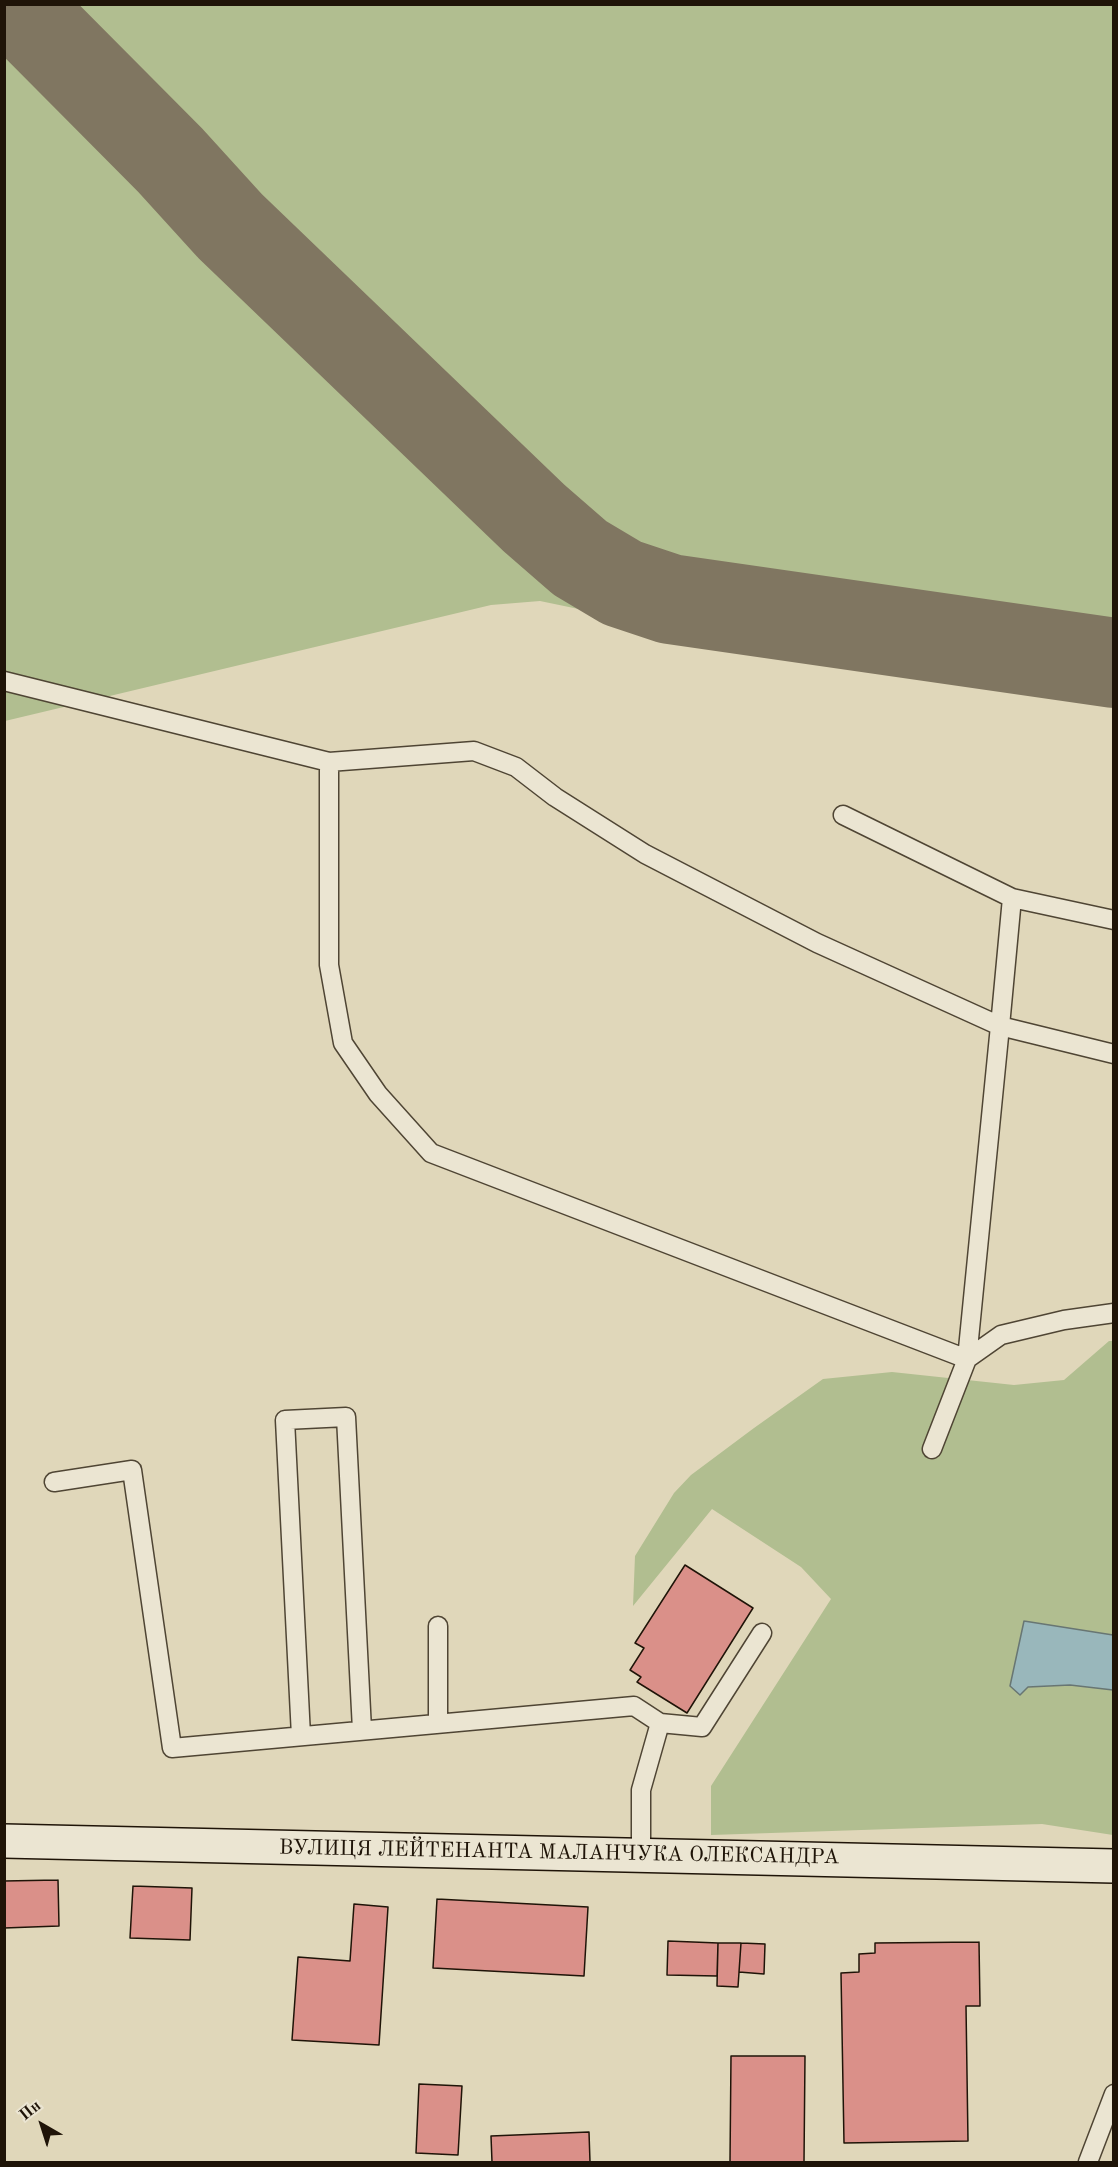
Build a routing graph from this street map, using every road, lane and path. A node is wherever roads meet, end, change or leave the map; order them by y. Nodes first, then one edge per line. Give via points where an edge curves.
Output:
1 (4, 681) edge
2 (329, 762) junction
3 (843, 814) dead end
4 (1012, 898) junction
5 (1113, 920) edge
6 (1000, 1026) junction
7 (1113, 1054) edge
8 (1113, 1313) edge
9 (967, 1359) junction
10 (932, 1449) dead end
11 (54, 1482) dead end
12 (438, 1626) dead end
13 (762, 1633) dead end
14 (660, 1723) junction
15 (438, 1724) junction
16 (362, 1730) junction
17 (301, 1736) junction
18 (4, 1840) edge
19 (641, 1855) junction
20 (1113, 1866) edge
21 (1113, 2094) edge
22 (1088, 2163) edge

1 - 2 lane
2 - 6 lane via 474,751 505,763 645,854 817,943
2 - 9 lane via 329,965 343,1043 378,1094 430,1153
3 - 4 lane
4 - 5 lane
4 - 6 lane
6 - 7 lane
6 - 9 lane
8 - 9 lane via 1001,1335
9 - 10 lane
11 - 17 lane via 132,1470 172,1748
12 - 15 lane
13 - 14 lane via 702,1727
14 - 15 lane via 634,1706
14 - 19 lane via 641,1790
15 - 16 lane
16 - 17 lane
16 - 17 lane via 346,1417 285,1420
18 - 19 street, ВУЛИЦЯ ЛЕЙТЕНАНТА МАЛАНЧУКА ОЛЕКСАНДРА
19 - 20 street, ВУЛИЦЯ ЛЕЙТЕНАНТА МАЛАНЧУКА ОЛЕКСАНДРА
21 - 22 lane

